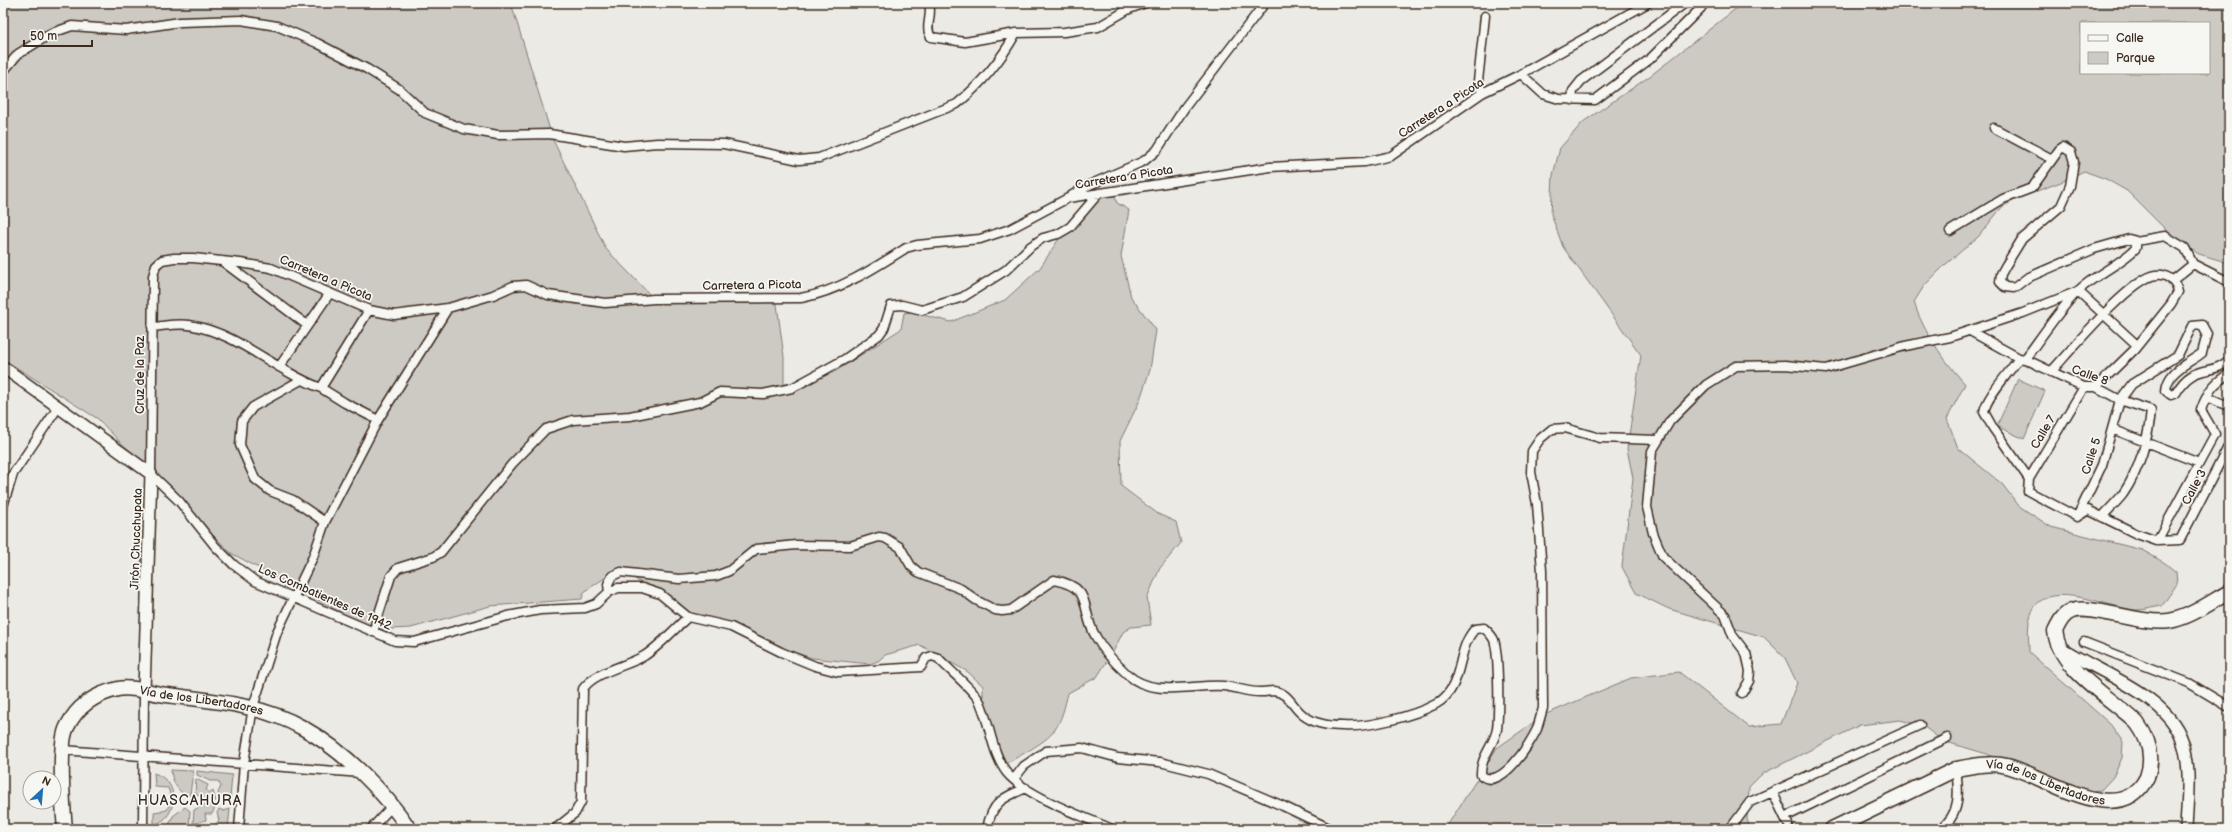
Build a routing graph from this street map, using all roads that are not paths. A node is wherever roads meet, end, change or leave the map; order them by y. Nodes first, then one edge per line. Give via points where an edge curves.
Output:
1 (929, 3) edge
2 (1145, 3) edge
3 (1265, 3) edge
4 (1648, 3) edge
5 (1685, 3) edge
6 (1704, 3) edge
7 (1485, 16) dead end
8 (1016, 33) junction
9 (3, 72) edge
10 (1521, 74) junction
11 (1482, 93) junction
12 (1572, 100) junction
13 (1994, 128) dead end
14 (2052, 160) junction
15 (1099, 193) junction
16 (1068, 198) junction
17 (1950, 231) dead end
18 (2136, 241) junction
19 (222, 260) junction
20 (2194, 264) junction
21 (153, 276) joint
22 (2172, 280) junction
23 (2229, 282) edge
24 (2078, 291) junction
25 (330, 293) junction
26 (448, 308) junction
27 (369, 310) junction
28 (2103, 316) junction
29 (307, 325) junction
30 (152, 326) junction
31 (1970, 331) junction
32 (2137, 346) junction
33 (2022, 358) junction
34 (2229, 360) edge
35 (3, 367) edge
36 (279, 367) junction
37 (2051, 372) junction
38 (2229, 374) edge
39 (301, 380) junction
40 (2084, 387) junction
41 (2096, 387) junction
42 (321, 388) junction
43 (2206, 398) junction
44 (2120, 400) junction
45 (59, 406) junction
46 (2229, 406) edge
47 (378, 420) junction
48 (2112, 429) junction
49 (1657, 440) junction
50 (2144, 442) junction
51 (2229, 445) edge
52 (2199, 463) junction
53 (151, 474) junction
54 (2029, 479) junction
55 (3, 506) edge
56 (2078, 517) junction
57 (2102, 517) junction
58 (325, 522) junction
59 (2156, 541) junction
60 (609, 592) junction
61 (2229, 592) edge
62 (295, 597) junction
63 (688, 617) junction
64 (373, 632) junction
65 (2084, 642) dead end
66 (2058, 646) junction
67 (144, 691) junction
68 (1742, 693) dead end
69 (253, 707) junction
70 (2229, 707) edge
71 (1920, 725) dead end
72 (1947, 738) dead end
73 (63, 750) junction
74 (144, 756) junction
75 (244, 763) junction
76 (1956, 769) junction
77 (362, 773) junction
78 (1014, 779) junction
79 (1026, 788) junction
80 (1773, 793) junction
81 (393, 805) junction
82 (64, 829) edge
83 (143, 829) edge
84 (239, 829) edge
85 (371, 829) edge
86 (409, 829) edge
87 (555, 829) edge
88 (987, 829) edge
89 (1112, 829) edge
90 (1331, 829) edge
91 (1730, 829) edge
92 (1832, 829) edge
93 (1940, 829) edge
94 (2186, 829) edge

1 - 8 street via 931,10 928,32 936,39 965,42
2 - 8 street via 1098,27 1064,32
3 - 16 street via 1185,107 1158,150 1144,161 1087,186
4 - 10 street, Carretera a Picota
5 - 12 street via 1582,81 1573,91
6 - 12 street via 1650,59 1595,100
7 - 11 street via 1478,81
8 - 9 street via 1005,53 973,90 957,104 820,158 798,160 724,144 657,143 624,146 549,134 498,135 464,129 425,113 399,89 317,43 277,26 241,20 180,22 126,30 72,26 52,33 18,54
10 - 11 street, Carretera a Picota
10 - 12 street via 1543,94
11 - 15 street, Carretera a Picota via 1391,156 1371,161 1270,167
13 - 14 street
14 - 17 street via 2032,188 2003,199
14 - 18 street via 2063,147 2073,156 2070,186 2066,197 2062,206 2022,239 2001,274 2000,282 2005,287 2014,288 2028,278 2094,249 2129,239
15 - 16 street, Carretera a Picota
15 - 64 street via 1070,227 1043,238 1006,270 963,297 922,310 902,305 891,306 879,335 845,359 792,388 763,394 720,392 700,402 630,416 573,420 546,429 512,464 441,552 394,571 390,576
16 - 26 street, Carretera a Picota via 1010,229 980,239 906,248 843,285 801,298 654,299 605,303 548,296 526,285 513,286 493,296
18 - 20 street via 2165,236 2185,248
18 - 24 street via 2136,248 2129,255 2104,270
19 - 21 street, Carretera a Picota via 162,260 156,265
19 - 25 street, Carretera a Picota via 271,268
19 - 29 street
20 - 22 street
20 - 23 street
21 - 30 street, Cruz de la Paz
22 - 28 street via 2166,276 2155,275 2140,283
22 - 32 street via 2178,292
24 - 28 street
24 - 31 street
24 - 33 street
25 - 27 street, Carretera a Picota
25 - 29 street
26 - 27 street, Carretera a Picota via 394,315
26 - 47 street
27 - 42 street
28 - 32 street
28 - 37 street
29 - 36 street
30 - 36 street via 188,325 229,337
30 - 53 street, Cruz de la Paz
31 - 33 street, Calle 8
31 - 49 street via 1905,346 1826,369 1785,365 1736,366 1706,385 1670,421
32 - 41 street
33 - 37 street, Calle 8
33 - 54 street via 1988,400 1984,412
34 - 44 street via 2193,374 2176,394 2171,395 2166,391 2166,382 2180,367 2202,353 2207,334 2202,325 2192,326 2178,354 2132,384
35 - 45 street, Jirón Chucchupata
36 - 39 street
37 - 40 street, Calle 8
38 - 43 street via 2217,382
39 - 42 street
39 - 58 street via 253,407 242,421 240,444 255,479 270,491 294,500
40 - 41 street, Calle 8
40 - 54 street, Calle 7
41 - 44 street, Calle 8
42 - 47 street
43 - 46 street
43 - 52 street via 2201,410 2214,434
44 - 48 street, Calle 5
44 - 50 street, Calle 8 via 2151,410 2150,424
45 - 53 street, Jirón Chucchupata
45 - 55 street via 13,474
47 - 58 street
48 - 50 street
48 - 56 street, Calle 5 via 2102,465
49 - 60 street via 1600,438 1566,428 1552,429 1540,439 1532,451 1531,472 1537,504 1542,571 1543,708 1527,748 1505,772 1492,780 1481,775 1481,767 1497,729 1497,656 1494,639 1484,628 1475,628 1469,635 1454,684 1438,703 1418,713 1344,727 1315,722 1301,714 1292,701 1278,691 1261,692 1222,686 1167,689 1146,686 1126,674 1095,637 1088,620 1086,602 1078,590 1066,582 1054,580 1010,610 995,610 961,589 918,572 911,566 900,547 885,538 879,537 850,546 796,545 756,549 729,571 716,576 679,579 621,572 612,576 608,584
49 - 68 street via 1652,452 1647,507 1653,533 1664,557 1725,616 1733,636 1746,653 1750,671
50 - 52 street
50 - 57 street via 2133,475 2123,494
51 - 59 street, Calle 3 via 2180,540
52 - 59 street
53 - 62 street, Los Combatientes de 1942 via 234,565 255,580
53 - 67 street, Jirón Chucchupata
54 - 56 street, Calle 7 via 2028,491
56 - 57 street via 2088,510
57 - 59 street
58 - 62 street
60 - 63 street, Los Combatientes de 1942 via 618,588 642,588 660,594
60 - 64 street, Los Combatientes de 1942 via 596,604 584,608 540,610 508,616 414,642 396,641
61 - 66 highway via 2170,621 2142,621 2096,612 2072,611 2065,616 2055,631
62 - 64 street, Los Combatientes de 1942
62 - 69 street via 277,632
63 - 78 street, Los Combatientes de 1942 via 731,627 781,652 838,672 907,670 921,667 926,658 938,658 978,699 1000,759 1007,773
63 - 87 street via 644,655 588,683 583,689 581,802 575,813
65 - 70 street via 2189,683
66 - 76 highway, Vía de los Libertadores via 2079,674 2124,710 2144,733 2150,748 2150,761 2149,771 2140,788 2123,802 2091,805 2006,766 1976,765
66 - 94 street via 2161,707 2175,725 2183,741 2186,759
67 - 69 highway, Vía de los Libertadores
67 - 73 highway, Vía de los Libertadores via 120,688 90,700 74,714 66,728
67 - 74 street
69 - 75 street
69 - 77 highway, Vía de los Libertadores via 304,728
71 - 80 street
72 - 80 street via 1786,821
73 - 74 street
73 - 82 highway, Vía de los Libertadores
74 - 75 street
74 - 83 street
75 - 77 street
75 - 84 street
76 - 92 highway, Vía de los Libertadores
76 - 93 street via 1958,801 1949,823
77 - 81 highway, Vía de los Libertadores
78 - 79 street, Los Combatientes de 1942
78 - 90 street via 1024,766 1046,751 1082,748 1118,758 1160,762 1208,774
79 - 88 street via 1006,797 996,805 990,815
79 - 89 street, Los Combatientes de 1942
80 - 91 street via 1750,802
81 - 85 street
81 - 86 highway, Vía de los Libertadores

